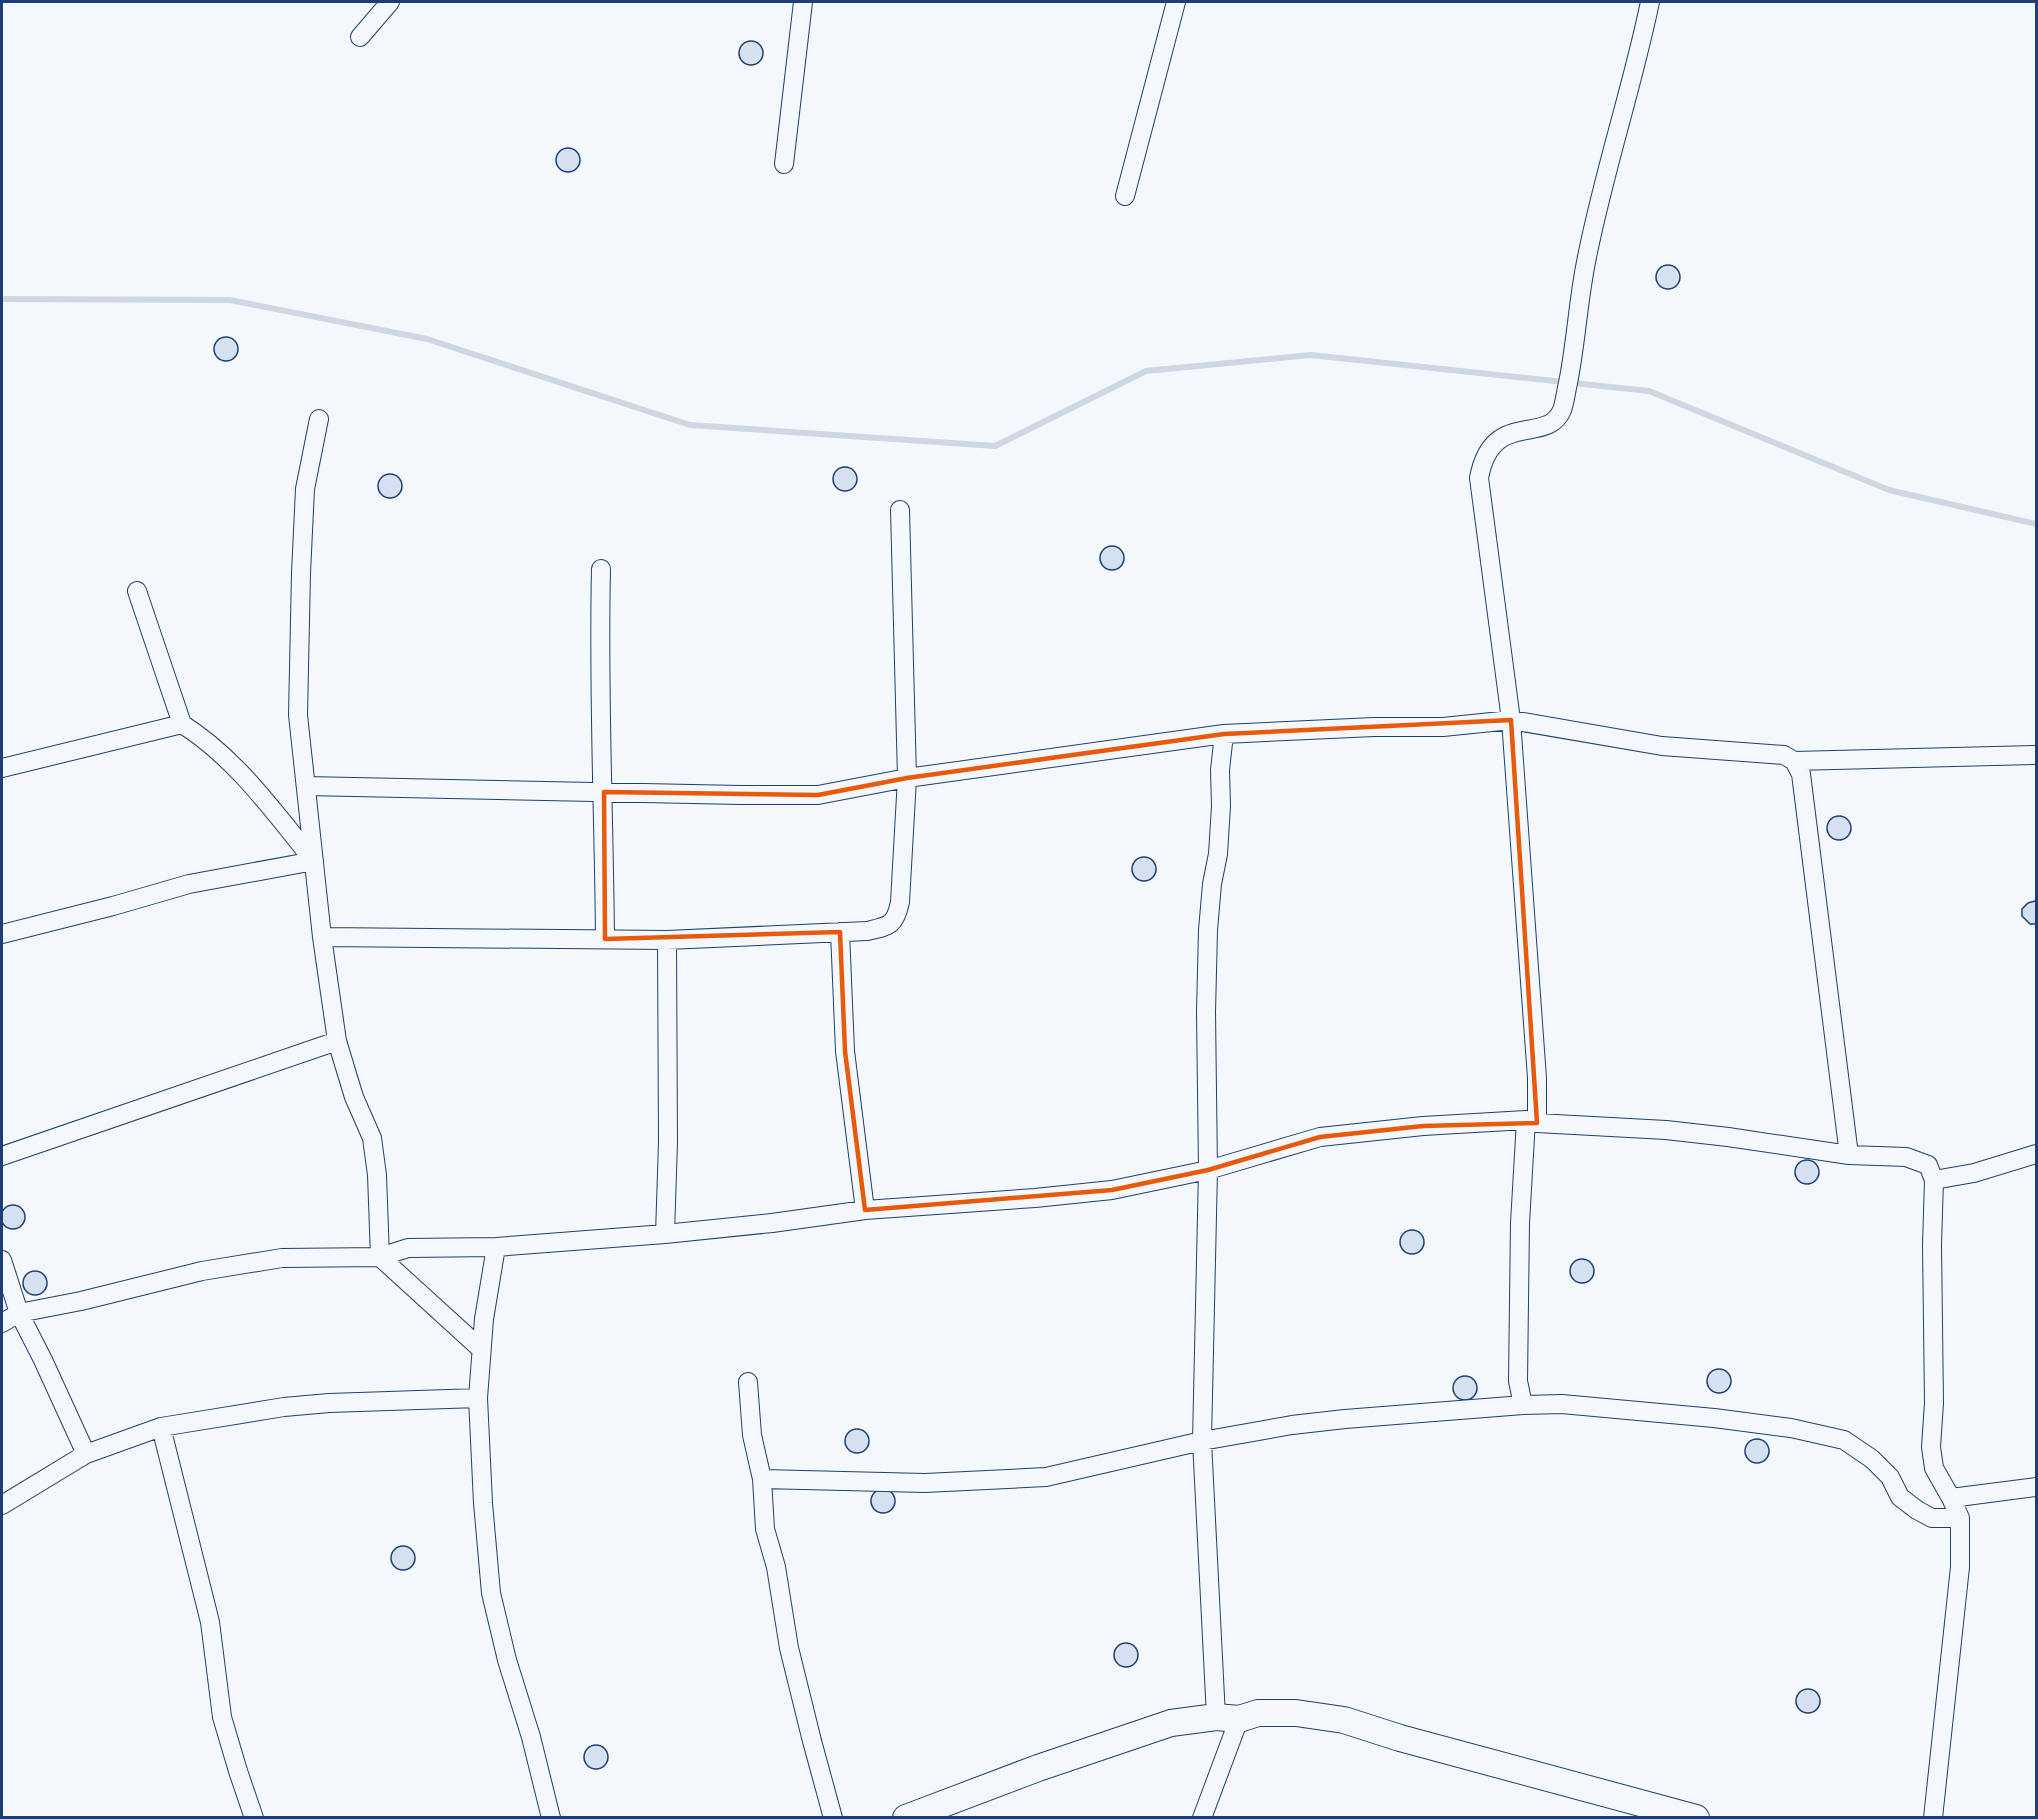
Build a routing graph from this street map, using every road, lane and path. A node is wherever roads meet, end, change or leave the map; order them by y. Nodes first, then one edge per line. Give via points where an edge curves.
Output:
1 (390, 2) edge
2 (803, 2) edge
3 (1176, 2) edge
4 (1650, 2) edge
5 (360, 37) dead end
6 (784, 164) dead end
7 (1125, 196) dead end
8 (319, 419) dead end
9 (900, 510) dead end
10 (601, 569) dead end
11 (137, 591) dead end
12 (1511, 720) junction
13 (182, 724) junction
14 (1224, 734) junction
15 (2037, 754) edge
16 (1794, 761) junction
17 (2, 768) edge
18 (907, 778) junction
19 (306, 786) junction
20 (604, 792) junction
21 (314, 861) junction
22 (840, 932) junction
23 (2, 934) edge
24 (322, 937) junction
25 (605, 939) junction
26 (667, 940) junction
27 (337, 1041) junction
28 (1532, 1121) junction
29 (2037, 1154) edge
30 (1849, 1155) junction
31 (2, 1156) edge
32 (1208, 1170) junction
33 (1934, 1180) junction
34 (865, 1210) junction
35 (665, 1234) junction
36 (496, 1247) junction
37 (380, 1257) junction
38 (2, 1260) edge
39 (19, 1313) junction
40 (2, 1323) edge
41 (481, 1349) junction
42 (748, 1382) dead end
43 (478, 1398) junction
44 (1523, 1405) junction
45 (161, 1427) junction
46 (1202, 1441) junction
47 (86, 1454) junction
48 (762, 1479) junction
49 (2037, 1487) edge
50 (1951, 1498) junction
51 (2, 1505) edge
52 (1960, 1518) junction
53 (1227, 1718) junction
54 (254, 1818) edge
55 (551, 1818) edge
56 (833, 1818) edge
57 (906, 1818) edge
58 (1202, 1818) edge
59 (1696, 1818) edge
60 (1933, 1818) edge

1 - 5 street
2 - 6 street
3 - 7 street
4 - 12 street via 1637,65 1601,189 1562,410 1549,425 1523,429 1495,442 1482,462 1479,478
8 - 19 street via 305,489 301,573 298,715
9 - 18 street
10 - 20 street
11 - 13 street
12 - 14 street via 1443,727
12 - 16 street via 1662,746 1772,752
12 - 28 street via 1536,1066
13 - 17 street
13 - 21 street via 225,756
14 - 18 street
14 - 32 street via 1218,854 1208,930
15 - 16 street
16 - 30 street via 1801,774
18 - 20 street via 818,795
18 - 22 street via 898,912 887,927
19 - 20 street
19 - 21 street
20 - 25 street
21 - 23 street via 189,884
21 - 24 street
22 - 26 street
22 - 34 street via 845,1051
24 - 25 street
24 - 27 street
25 - 26 street
26 - 35 street
27 - 31 street
27 - 37 street via 354,1097 372,1138
28 - 30 street via 1676,1131
28 - 32 street via 1424,1126 1320,1137
28 - 44 street via 1520,1223 1518,1381
29 - 33 street via 1974,1173
30 - 33 street via 1906,1157 1928,1165
32 - 34 street via 1112,1190
32 - 46 street
33 - 50 street via 1931,1447 1934,1468
34 - 35 street
35 - 36 street
36 - 37 street via 408,1248
36 - 41 street
37 - 39 street via 282,1258 202,1271
37 - 41 street
38 - 39 street
39 - 40 street
39 - 47 street
41 - 43 street
42 - 48 street via 752,1435
43 - 45 street via 284,1407
43 - 55 street via 491,1593
44 - 46 street via 1345,1419
44 - 52 street via 1562,1404 1714,1418 1844,1440 1872,1459 1890,1477 1900,1497 1917,1510 1932,1518
45 - 47 street
45 - 54 street via 210,1622 222,1717
46 - 48 street via 1046,1477 926,1482
46 - 53 street
47 - 51 street
48 - 56 street via 765,1529 776,1567 789,1648
49 - 50 street
50 - 52 street
52 - 60 street via 1959,1577
53 - 57 street via 1171,1723
53 - 58 street
53 - 59 street via 1296,1713 1344,1720

